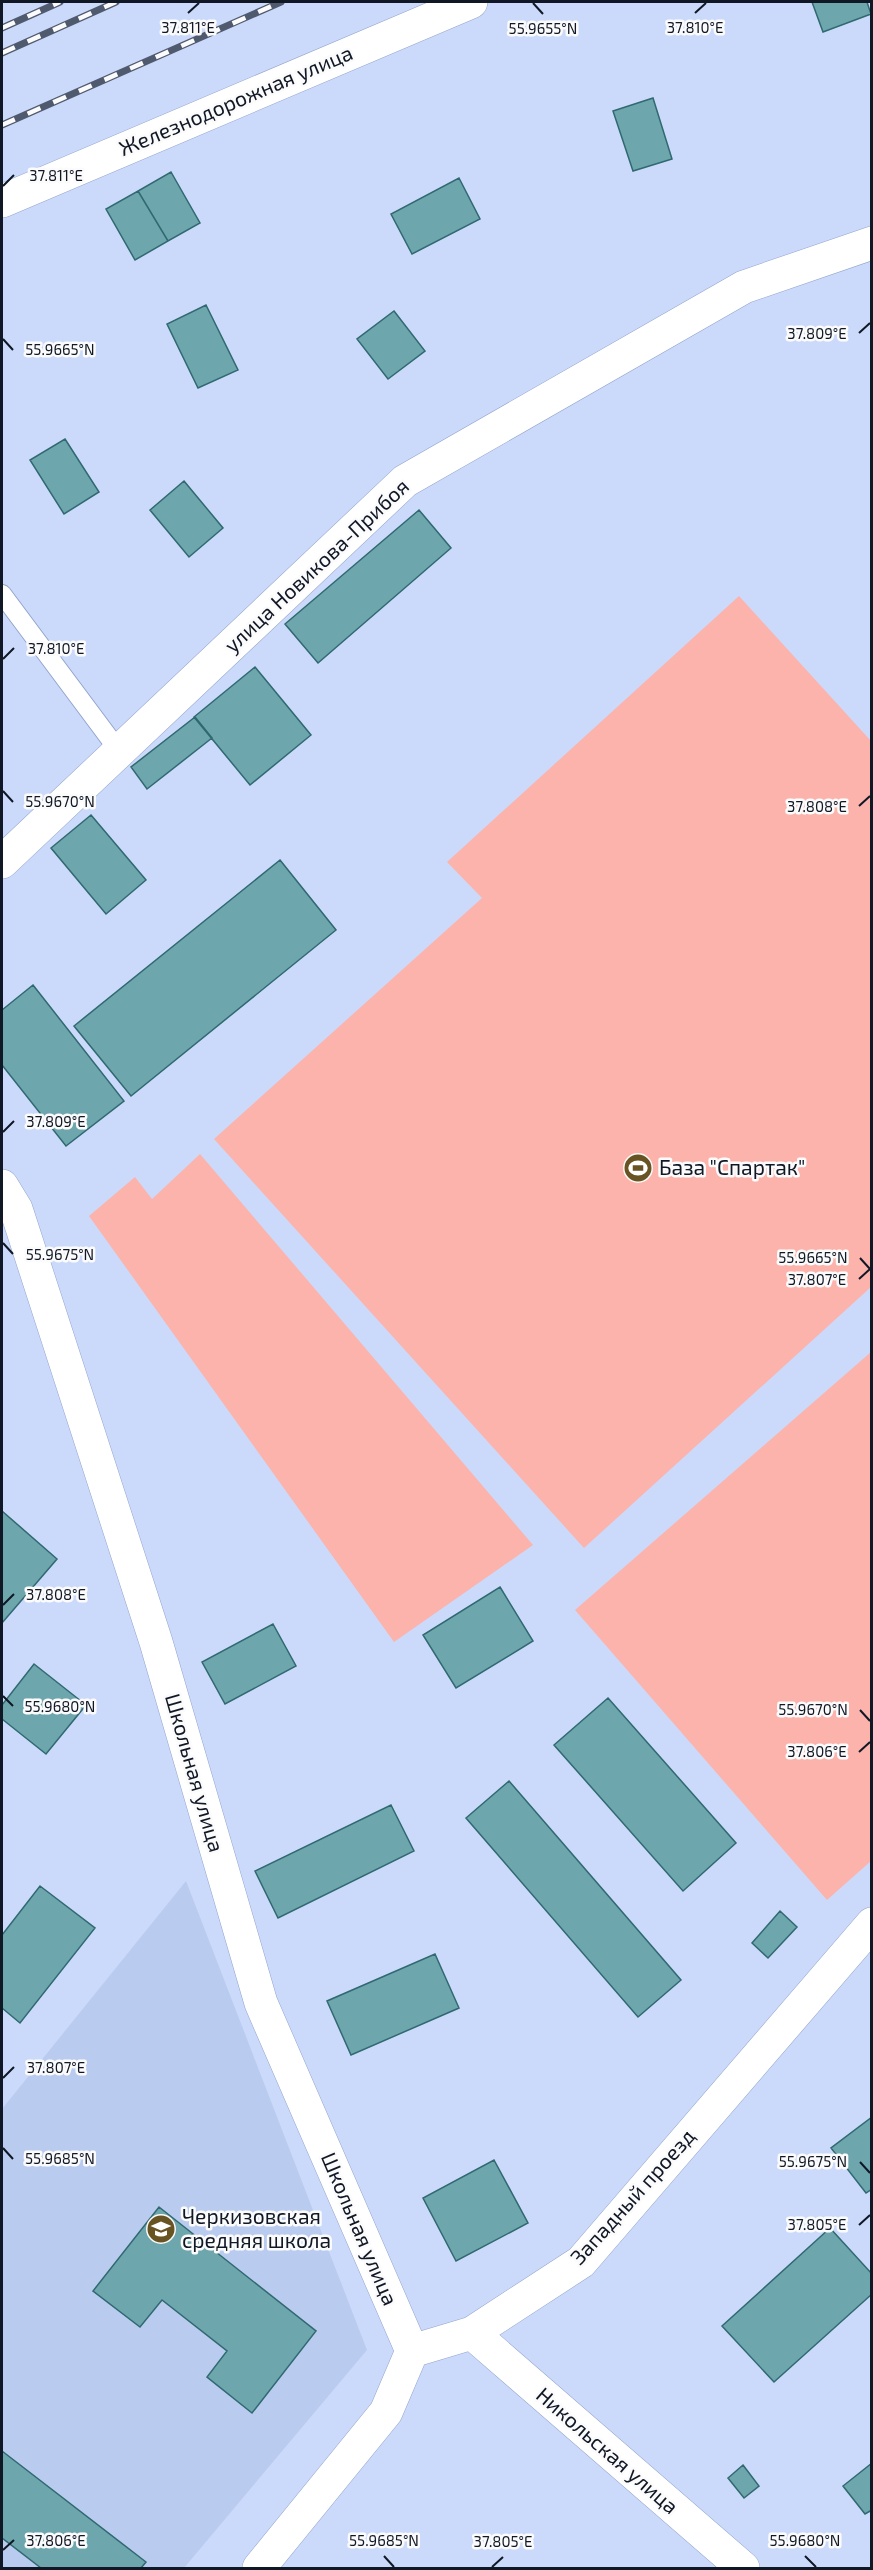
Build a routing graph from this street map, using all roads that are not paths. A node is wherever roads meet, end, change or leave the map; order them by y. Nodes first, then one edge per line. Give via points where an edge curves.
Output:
1 (471, 2) edge
2 (2, 201) edge
3 (872, 243) edge
4 (2, 594) edge
5 (118, 752) junction
6 (2, 862) edge
7 (2, 1186) edge
8 (870, 1928) edge
9 (472, 2333) junction
10 (412, 2351) junction
11 (259, 2568) edge
12 (742, 2568) edge

1 - 2 street, Железнодорожная улица
3 - 5 street, улица Новикова-Прибоя via 744,287 405,481
4 - 5 lane
5 - 6 street, улица Новикова-Прибоя
7 - 10 street, Школьная улица via 16,1209 156,1642 261,2002
8 - 9 street, Западный проезд via 581,2262
9 - 10 street, Западный проезд
9 - 12 street, Никольская улица
10 - 11 street via 386,2412

